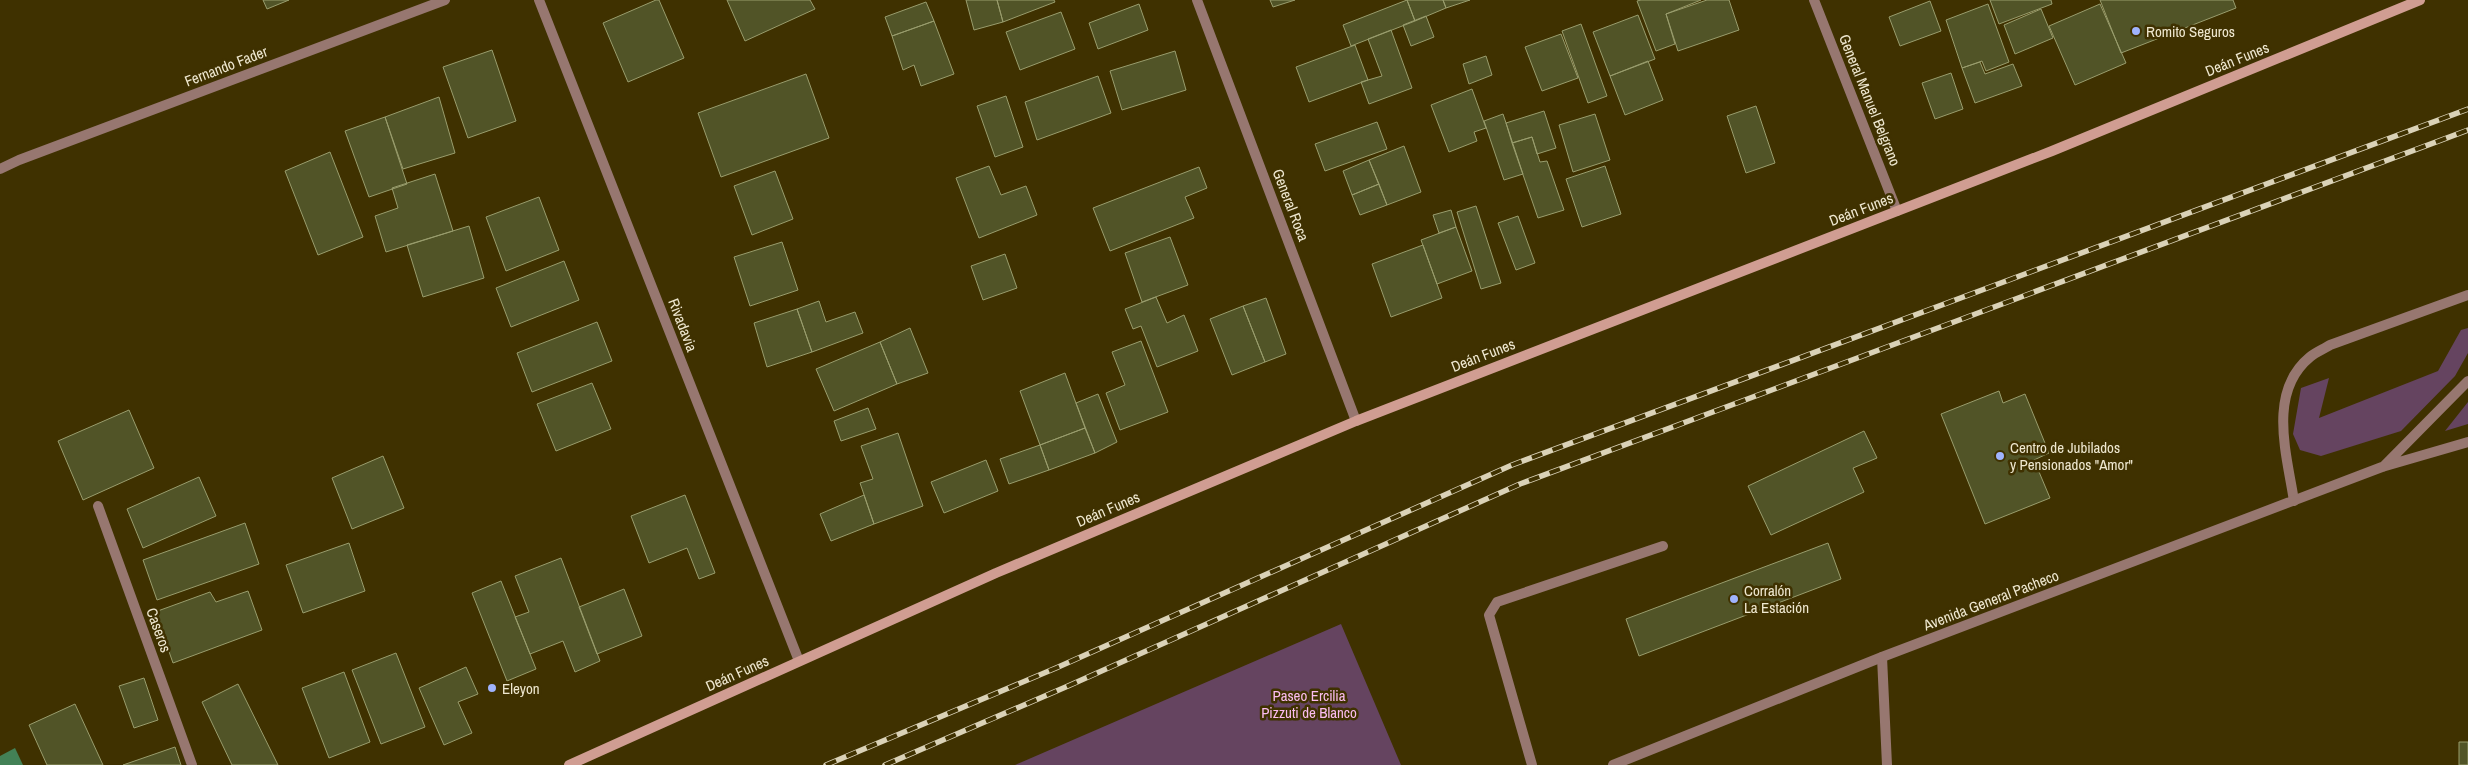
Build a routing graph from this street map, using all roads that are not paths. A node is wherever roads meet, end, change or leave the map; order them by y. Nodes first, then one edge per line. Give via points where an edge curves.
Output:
1 (445, 0) edge
2 (539, 0) edge
3 (1197, 0) edge
4 (1814, 0) edge
5 (2420, 0) edge
6 (19, 160) junction
7 (0, 163) edge
8 (0, 169) edge
9 (1897, 211) junction
10 (2468, 295) edge
11 (2468, 381) edge
12 (1356, 421) junction
13 (2468, 442) edge
14 (2382, 467) junction
15 (2294, 501) junction
16 (98, 506) dead end
17 (1663, 546) dead end
18 (1882, 657) junction
19 (799, 661) junction
20 (192, 765) edge
21 (569, 765) edge
22 (1532, 765) edge
23 (1613, 765) edge
24 (1887, 765) edge

1 - 6 street, Fernando Fader
2 - 19 street, Rivadavia
3 - 12 street, General Roca
4 - 9 street, General Manuel Belgrano
5 - 9 main road, Deán Funes
6 - 7 street, Fernando Fader
6 - 8 street, Fernando Fader
9 - 12 main road, Deán Funes
10 - 15 street via 2330,345 2309,357 2293,378 2283,403 2283,430
11 - 14 street, Avenida General Pacheco
12 - 19 main road, Deán Funes via 996,573
13 - 14 street, Avenida General Pacheco
14 - 15 street, Avenida General Pacheco
15 - 18 street, Avenida General Pacheco
16 - 20 street, Caseros
17 - 22 street via 1497,602 1489,616
18 - 23 street, Avenida General Pacheco
18 - 24 street
19 - 21 main road, Deán Funes

